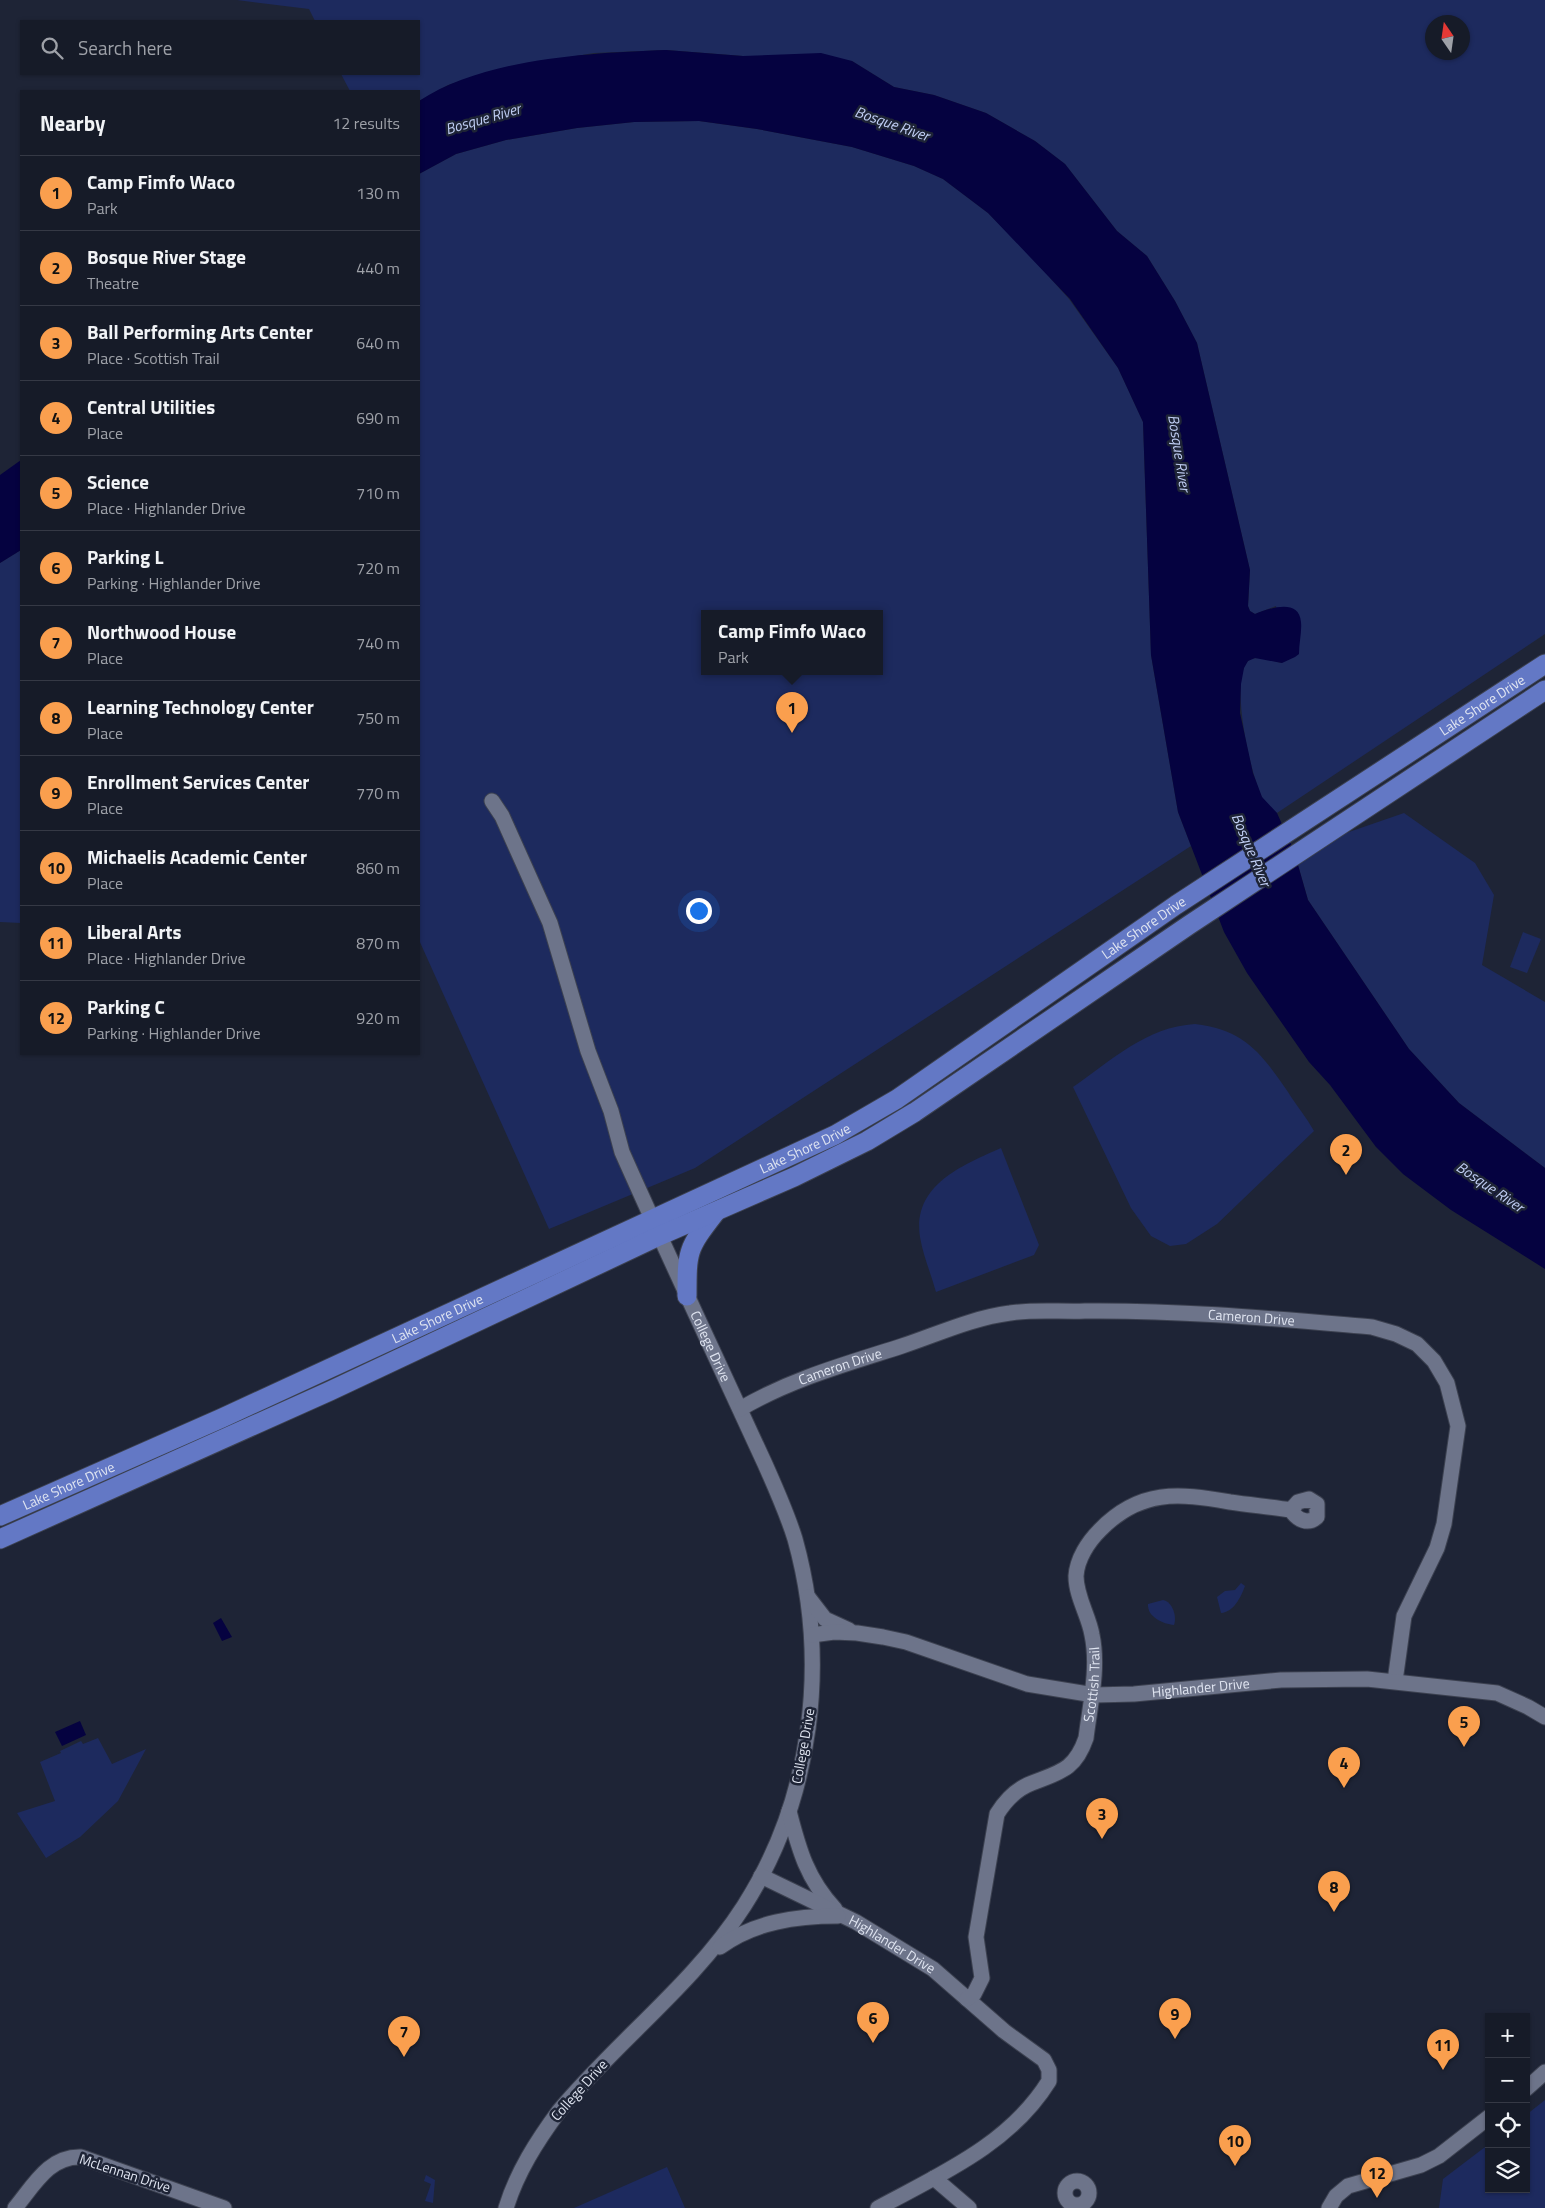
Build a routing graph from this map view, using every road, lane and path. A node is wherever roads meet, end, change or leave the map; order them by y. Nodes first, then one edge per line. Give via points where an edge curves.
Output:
1 (1545, 664) edge
2 (1545, 690) edge
3 (492, 802) dead end
4 (717, 1211) junction
5 (655, 1227) junction
6 (687, 1296) junction
7 (740, 1410) junction
8 (1291, 1510) dead end
9 (0, 1516) edge
10 (0, 1539) edge
11 (807, 1596) junction
12 (857, 1633) junction
13 (812, 1635) junction
14 (1395, 1681) junction
15 (1091, 1695) junction
16 (1545, 1717) edge
17 (789, 1811) junction
18 (761, 1876) junction
19 (842, 1916) junction
20 (707, 1956) junction
21 (967, 1999) junction
22 (1545, 2072) edge
23 (1530, 2085) edge
24 (1485, 2120) edge
25 (934, 2178) junction
26 (15, 2208) edge
27 (224, 2208) edge
28 (506, 2208) edge
29 (878, 2208) edge
30 (969, 2208) edge
31 (1330, 2208) edge

1 - 5 main road, Lake Shore Drive via 1176,905 913,1088 862,1120
2 - 4 main road, Lake Shore Drive via 891,1127 794,1177
3 - 5 street, College Drive via 502,816 550,923 622,1152
4 - 5 main road, Lake Shore Drive
4 - 6 main road via 689,1251
5 - 6 street, College Drive
5 - 9 main road, Lake Shore Drive
5 - 10 main road, Lake Shore Drive via 330,1391
6 - 7 street, College Drive
7 - 11 street, College Drive via 785,1509
7 - 14 street, Cameron Drive via 768,1393 851,1360 902,1346 979,1318 1011,1312 1224,1314 1372,1327 1396,1334 1417,1344 1434,1361 1447,1383 1458,1426 1444,1524 1437,1548 1404,1616
8 - 15 street, Scottish Trail via 1207,1498 1163,1496 1143,1500 1110,1519 1084,1549 1076,1577 1095,1658
11 - 12 street, Highlander Drive via 825,1619
11 - 13 street, College Drive
12 - 13 street, Highlander Drive
12 - 15 street, Highlander Drive via 906,1642 1027,1684
13 - 17 street, College Drive via 810,1711 800,1774
14 - 15 street, Highlander Drive via 1281,1680
14 - 16 street, Highlander Drive via 1496,1693
15 - 21 street, Scottish Trail via 1086,1738 1072,1764 1047,1779 1030,1783 997,1814 976,1937 982,1978 974,1994
17 - 18 street, College Drive
17 - 19 street, Highlander Drive via 809,1874
18 - 19 street, Highlander Drive
18 - 20 street, College Drive
19 - 20 street, Highlander Drive via 798,1918 762,1926 736,1935
19 - 21 street, Highlander Drive via 933,1969
20 - 28 street, College Drive via 559,2111 525,2163
21 - 25 street, Highlander Drive via 1044,2060 1050,2075 1046,2086 1014,2124 969,2160
22 - 23 street
24 - 31 street via 1439,2156 1421,2165 1348,2186 1336,2196
25 - 29 street
25 - 30 street
26 - 27 street, McLennan Drive via 52,2165 70,2157 81,2157

